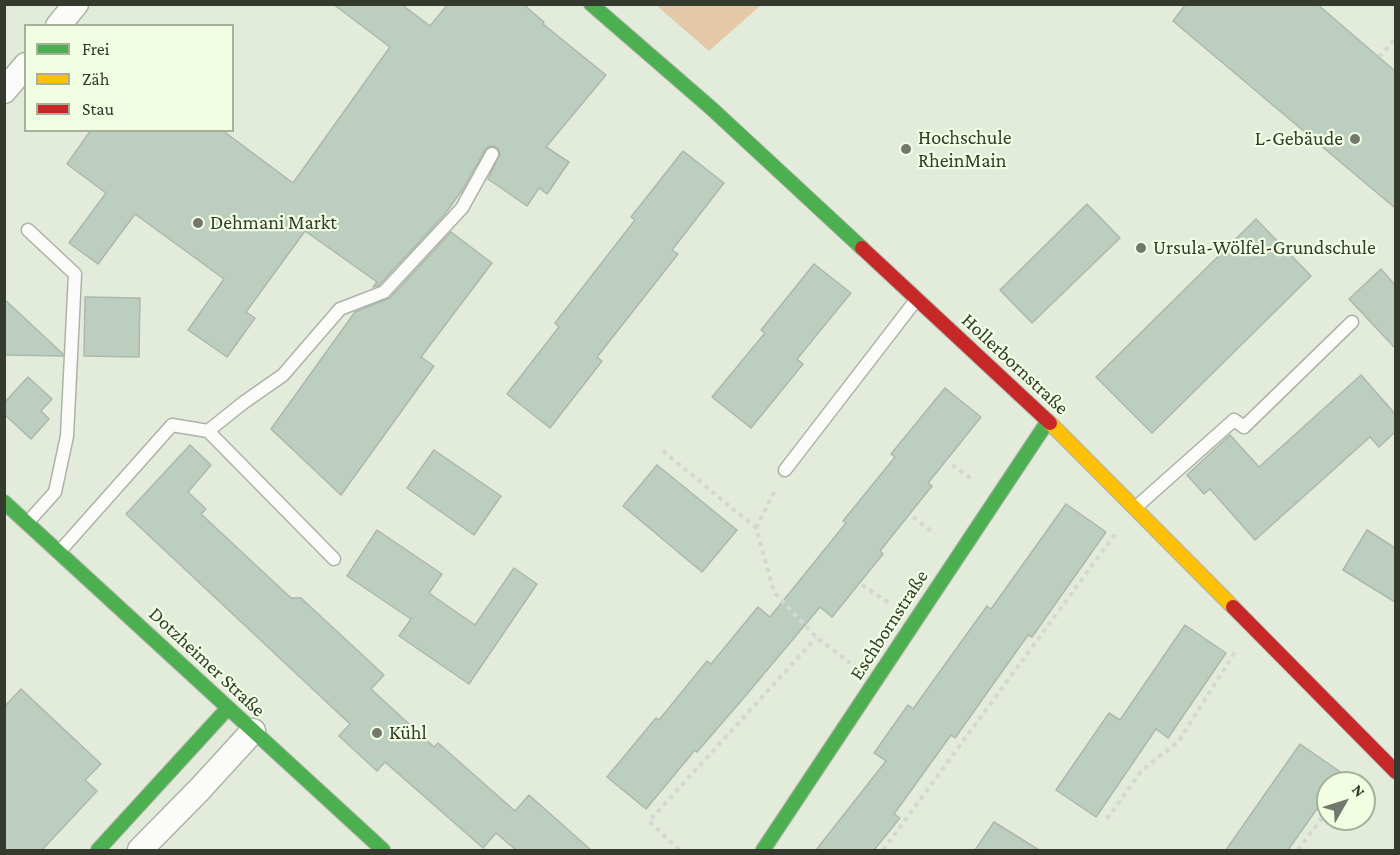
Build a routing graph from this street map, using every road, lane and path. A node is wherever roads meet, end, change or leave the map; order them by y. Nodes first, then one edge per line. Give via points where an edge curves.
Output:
1 (76, 4) edge
2 (591, 4) edge
3 (60, 24) edge
4 (1395, 38) edge
5 (1379, 57) dead end
6 (24, 68) edge
7 (4, 91) edge
8 (492, 154) dead end
9 (28, 230) dead end
10 (916, 299) junction
11 (1352, 322) dead end
12 (1048, 421) junction
13 (208, 431) junction
14 (663, 451) dead end
15 (785, 470) joint
16 (4, 502) edge
17 (1134, 508) junction
18 (27, 522) junction
19 (756, 528) junction
20 (59, 552) junction
21 (334, 559) dead end
22 (1252, 627) junction
23 (816, 637) junction
24 (875, 681) junction
25 (228, 708) junction
26 (253, 731) junction
27 (1395, 772) edge
28 (1107, 819) dead end
29 (1316, 826) edge
30 (98, 850) edge
31 (140, 850) edge
32 (382, 850) edge
33 (678, 850) edge
34 (762, 850) edge
35 (883, 850) edge
36 (1298, 850) edge

1 - 3 street
2 - 10 street, Hollerbornstraße via 711,108
4 - 5 path
6 - 7 street
8 - 13 lane via 462,208 384,292 340,309 283,375
9 - 18 lane via 75,273 67,436 55,492
10 - 12 street, Hollerbornstraße
10 - 15 lane
11 - 17 lane via 1244,427 1234,420
12 - 17 street, Hollerbornstraße
12 - 24 street, Eschbornstraße
13 - 20 lane via 172,425
13 - 21 lane
14 - 19 path
15 - 19 path
16 - 18 street, Dotzheimer Straße
17 - 22 street, Hollerbornstraße
17 - 35 path
18 - 20 street, Dotzheimer Straße
19 - 23 path via 774,592
20 - 25 street, Dotzheimer Straße
22 - 27 street, Hollerbornstraße
22 - 28 path via 1178,742 1142,770
23 - 24 path
23 - 33 path via 648,821
24 - 34 street, Eschbornstraße
25 - 26 street, Dotzheimer Straße
25 - 30 street
26 - 31 street
26 - 32 street, Dotzheimer Straße
29 - 36 path

